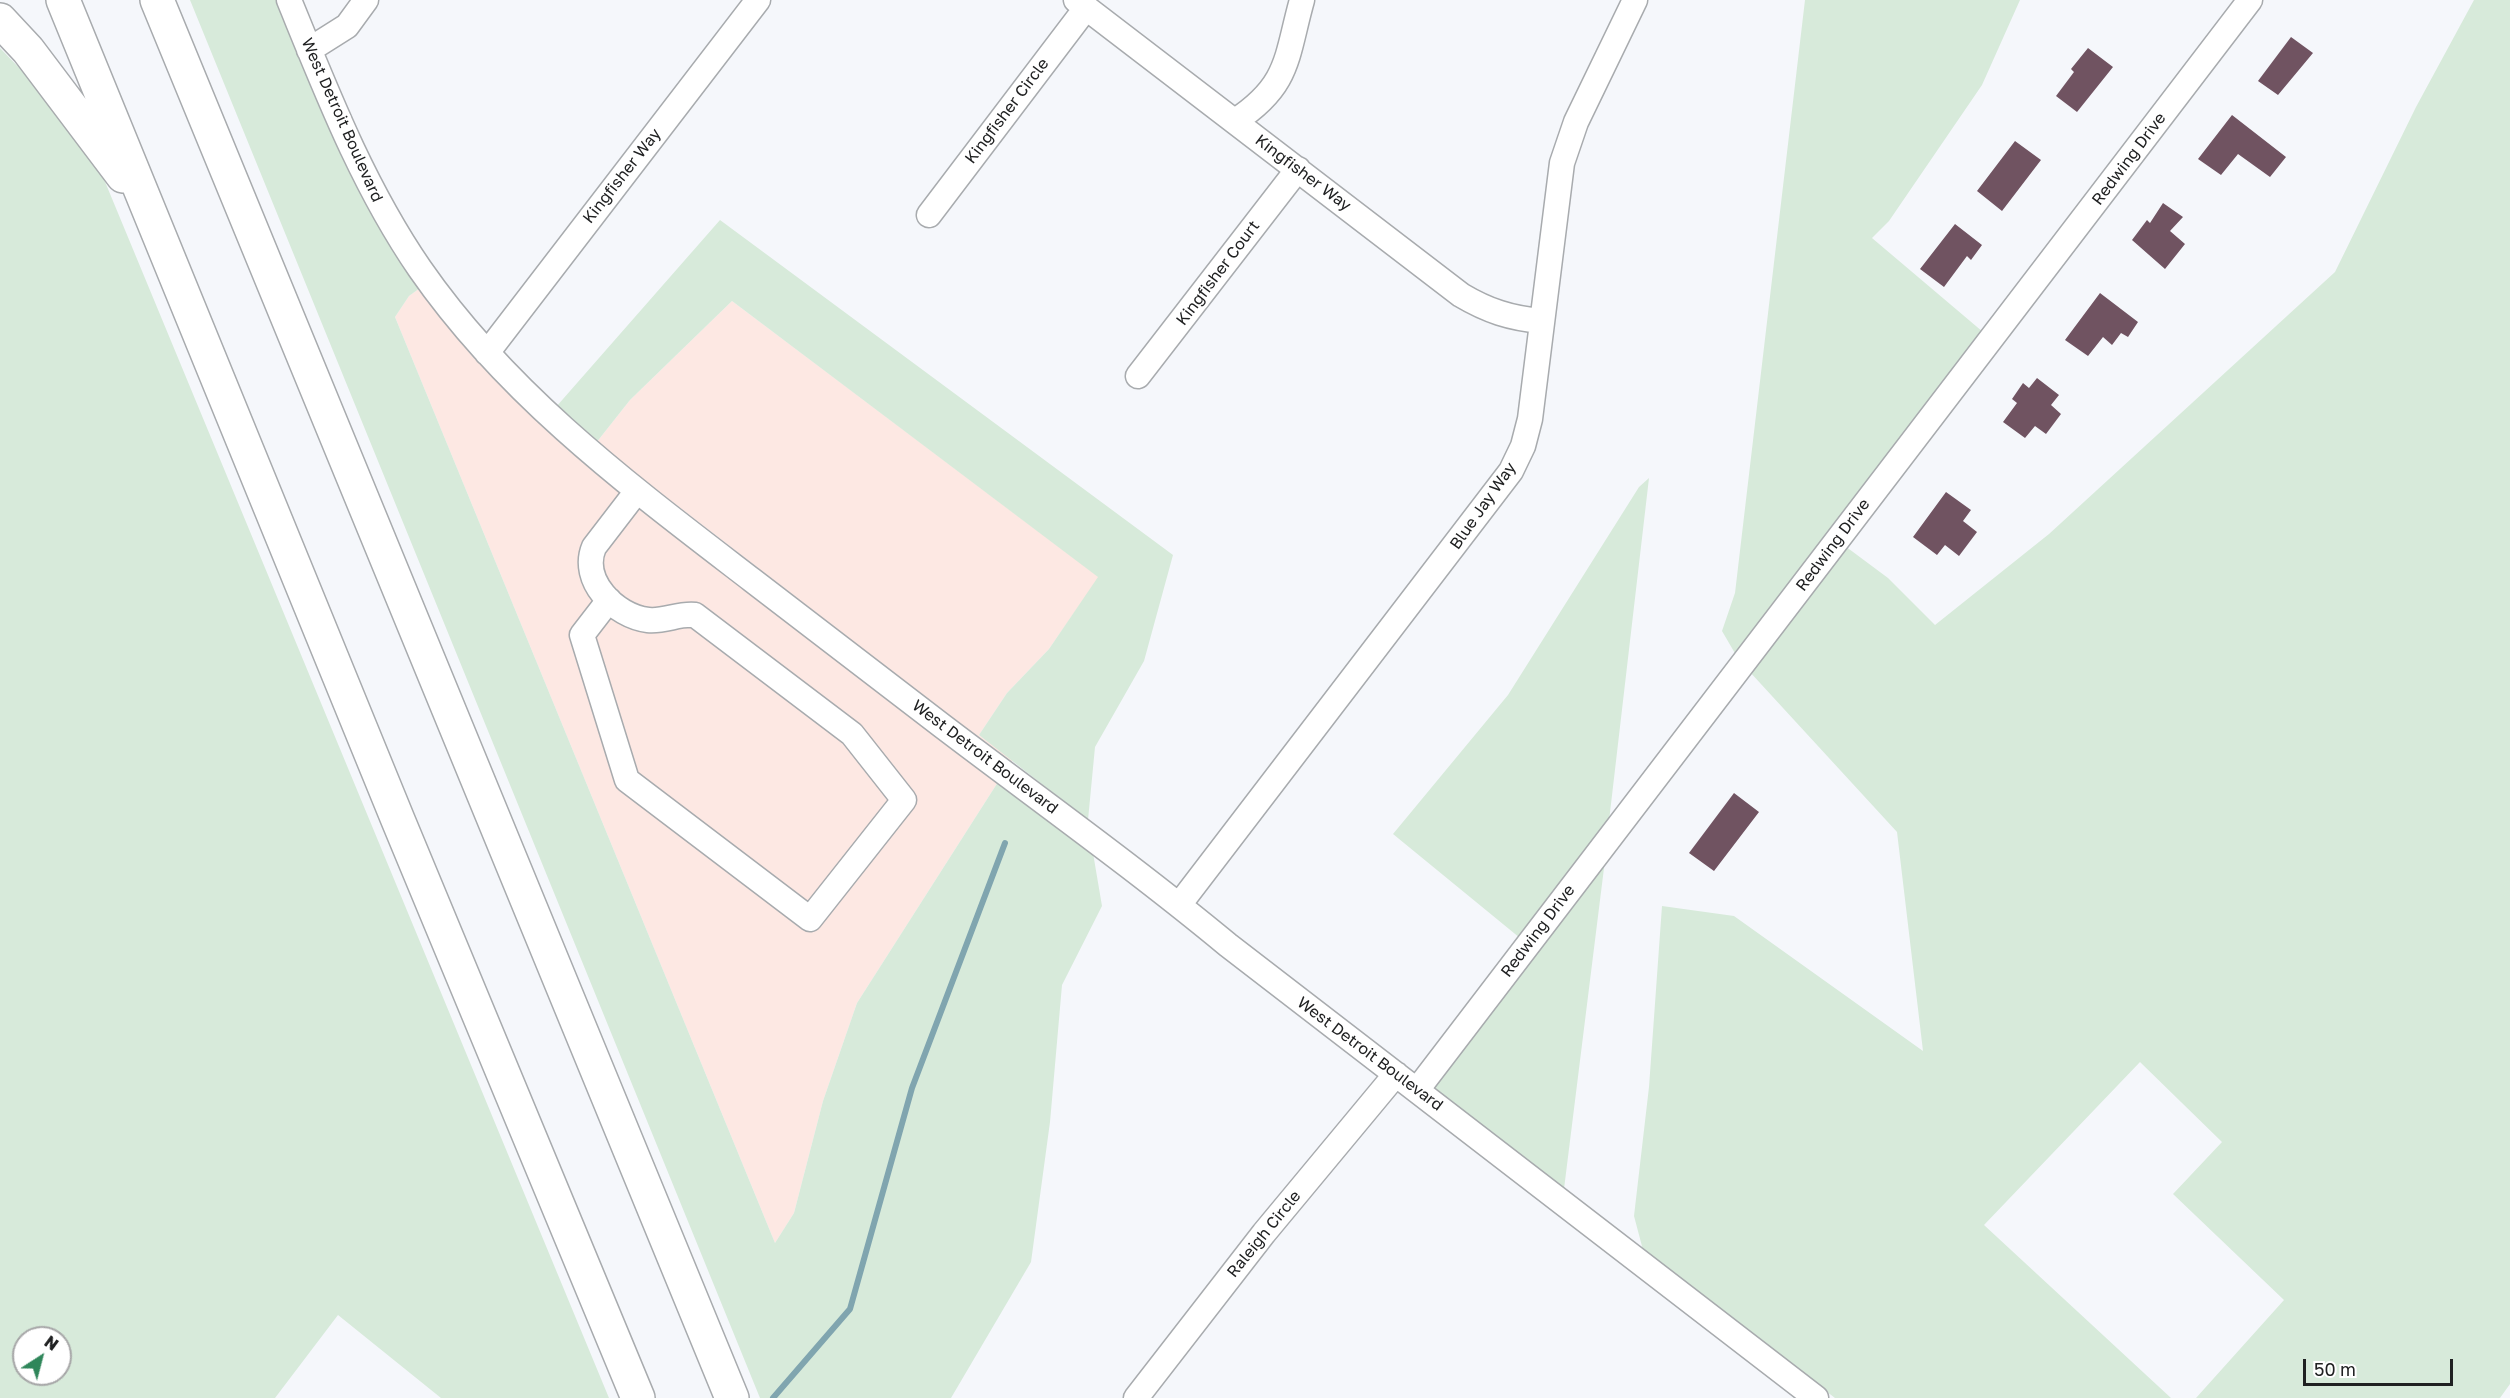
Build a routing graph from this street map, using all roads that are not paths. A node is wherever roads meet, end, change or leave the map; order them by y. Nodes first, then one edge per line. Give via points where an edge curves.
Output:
1 (63, 0) edge
2 (157, 0) edge
3 (289, 0) edge
4 (366, 0) edge
5 (758, 0) edge
6 (1302, 0) edge
7 (1635, 0) edge
8 (2250, 0) edge
9 (1081, 4) edge
10 (0, 20) edge
11 (309, 50) junction
12 (1235, 121) junction
13 (1298, 169) junction
14 (929, 215) dead end
15 (152, 216) junction
16 (1541, 321) junction
17 (487, 353) junction
18 (1138, 376) dead end
19 (637, 491) junction
20 (609, 600) junction
21 (1179, 905) junction
22 (1396, 1074) junction
23 (1416, 1090) junction
24 (638, 1398) edge
25 (732, 1398) edge
26 (1136, 1398) edge
27 (1816, 1398) edge

1 - 15 highway
2 - 25 highway
3 - 11 street, West Detroit Boulevard
4 - 11 street via 346,26
5 - 17 street, Kingfisher Way
6 - 12 street via 1293,45 1278,81 1266,97
7 - 16 street, Blue Jay Way via 1576,122 1562,163
8 - 23 street, Redwing Drive
9 - 12 street, Kingfisher Way
9 - 14 street, Kingfisher Circle
10 - 15 highway via 28,50
11 - 17 street, West Detroit Boulevard via 351,148 390,221 434,287
12 - 13 street, Kingfisher Way
13 - 16 street, Kingfisher Way via 1461,295 1509,318
13 - 18 street, Kingfisher Court
15 - 24 highway
16 - 21 street, Blue Jay Way via 1530,419 1511,471
17 - 19 street, West Detroit Boulevard via 568,434
19 - 20 street via 594,547 590,558 593,578
19 - 21 street, West Detroit Boulevard
20 - 20 street via 647,620 695,615 852,734 903,800 810,919 627,780 582,635
21 - 22 street, West Detroit Boulevard
22 - 23 street, West Detroit Boulevard
22 - 26 street, Raleigh Circle via 1264,1233
23 - 27 street, West Detroit Boulevard

